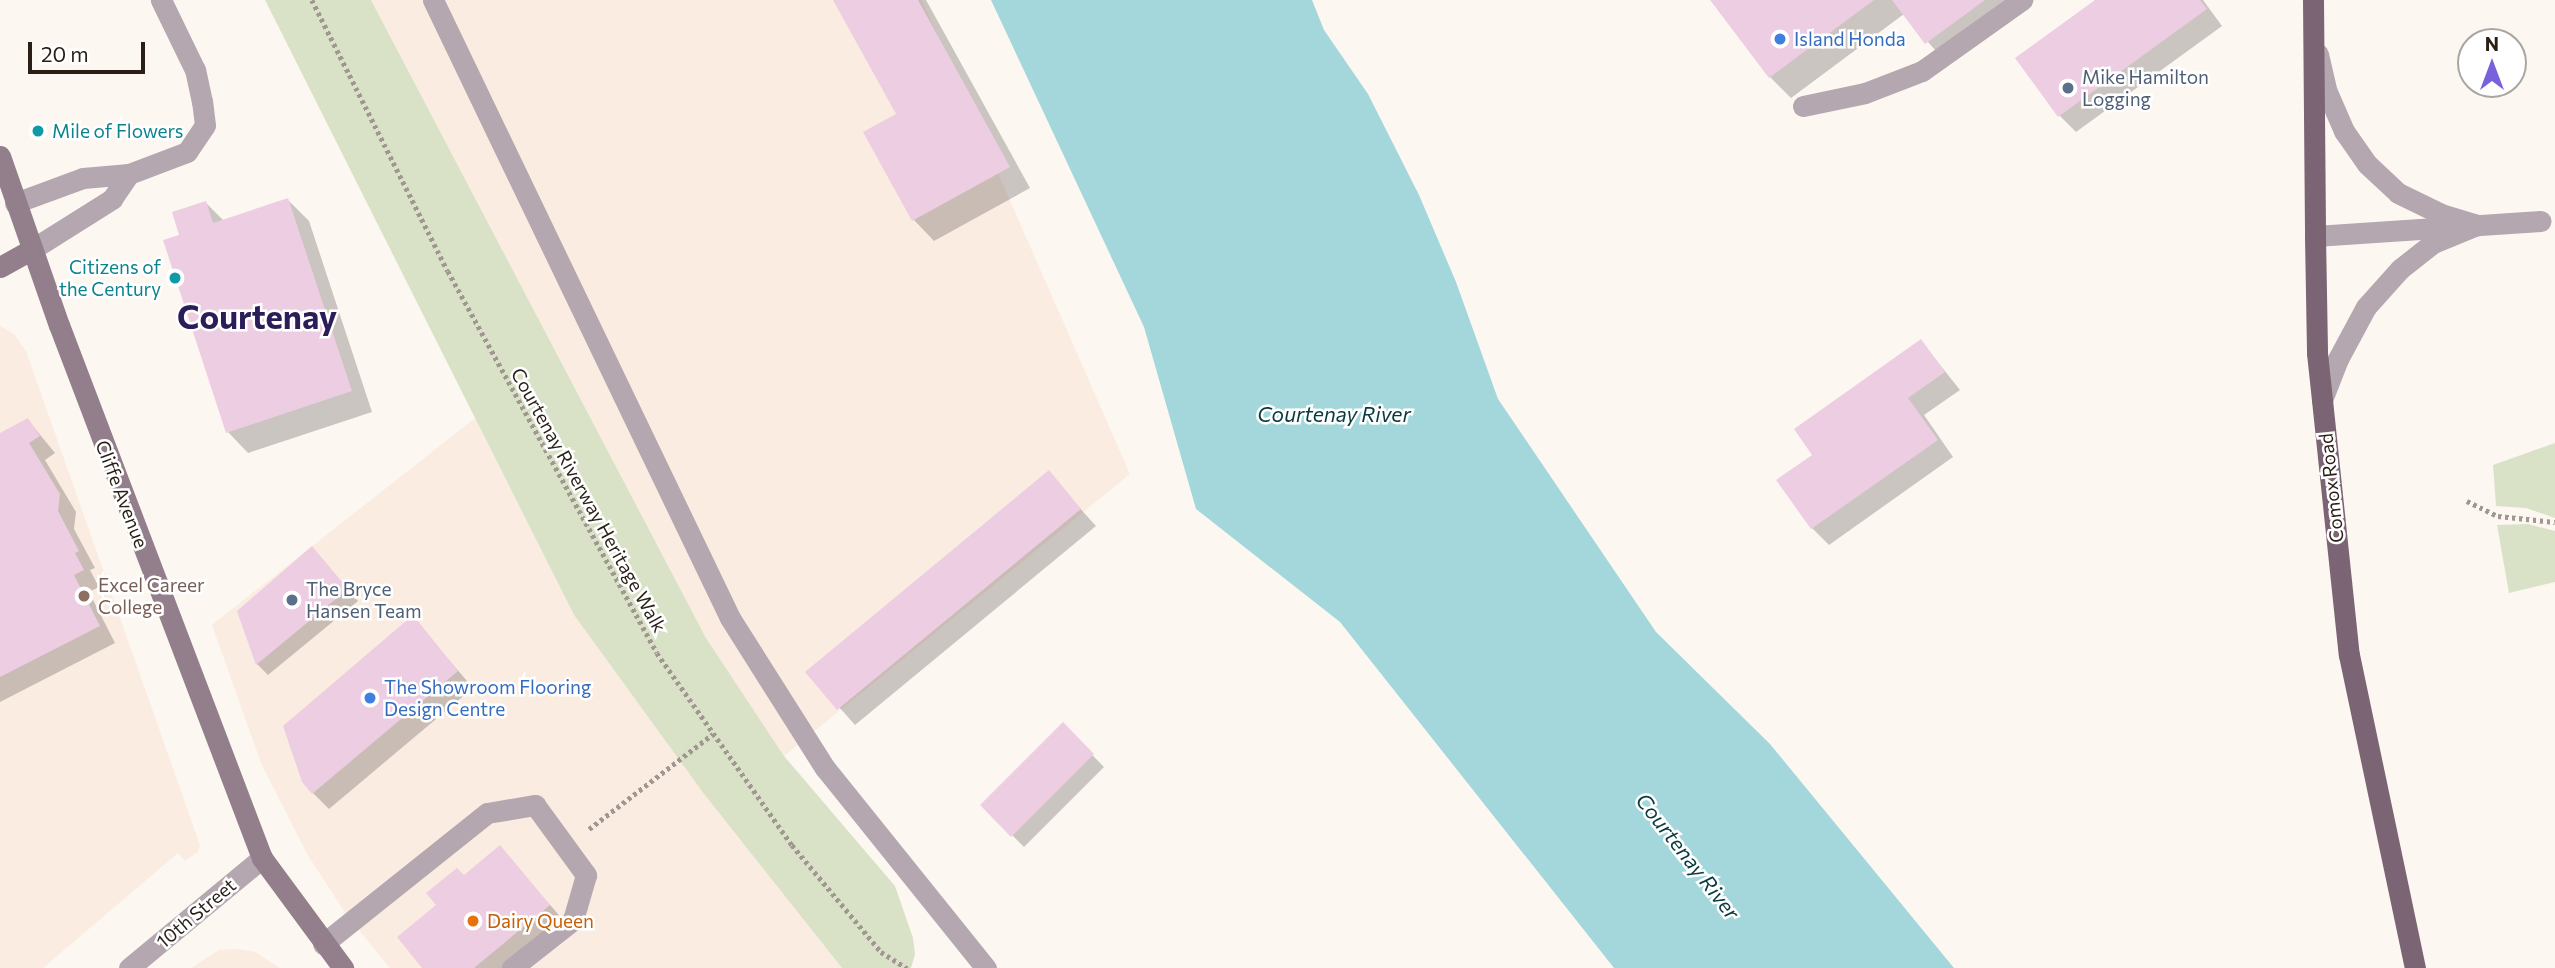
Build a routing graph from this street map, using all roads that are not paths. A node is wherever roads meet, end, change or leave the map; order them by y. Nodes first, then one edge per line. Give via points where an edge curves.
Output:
1 (161, 0) edge
2 (433, 0) edge
3 (2022, 0) edge
4 (2313, 8) edge
5 (1803, 106) dead end
6 (0, 156) edge
7 (129, 174) junction
8 (8, 206) edge
9 (2541, 221) dead end
10 (2477, 225) junction
11 (2315, 236) junction
12 (31, 250) junction
13 (0, 267) edge
14 (2322, 400) junction
15 (262, 858) junction
16 (323, 944) junction
17 (129, 968) edge
18 (343, 968) edge
19 (512, 968) edge
20 (986, 968) edge
21 (2416, 968) edge

1 - 7 street via 195,70 205,125 187,152
2 - 20 street via 730,618 825,768
3 - 5 street via 1922,71 1865,93
4 - 10 street via 2327,92 2344,131 2367,164 2398,193
4 - 11 main road, Comox Road
6 - 8 main road, Cliffe Avenue
7 - 8 street via 83,178
7 - 12 street via 112,199
8 - 12 main road, Cliffe Avenue
9 - 10 street
10 - 11 street
10 - 14 street via 2434,243 2400,269 2366,307
11 - 14 main road, Comox Road
12 - 13 main road
12 - 15 main road, Cliffe Avenue
14 - 21 main road, Comox Road via 2349,654
15 - 16 main road, Cliffe Avenue
15 - 17 street, 10th Street
16 - 18 main road, Cliffe Avenue
16 - 19 street via 487,813 534,805 586,875 573,920

